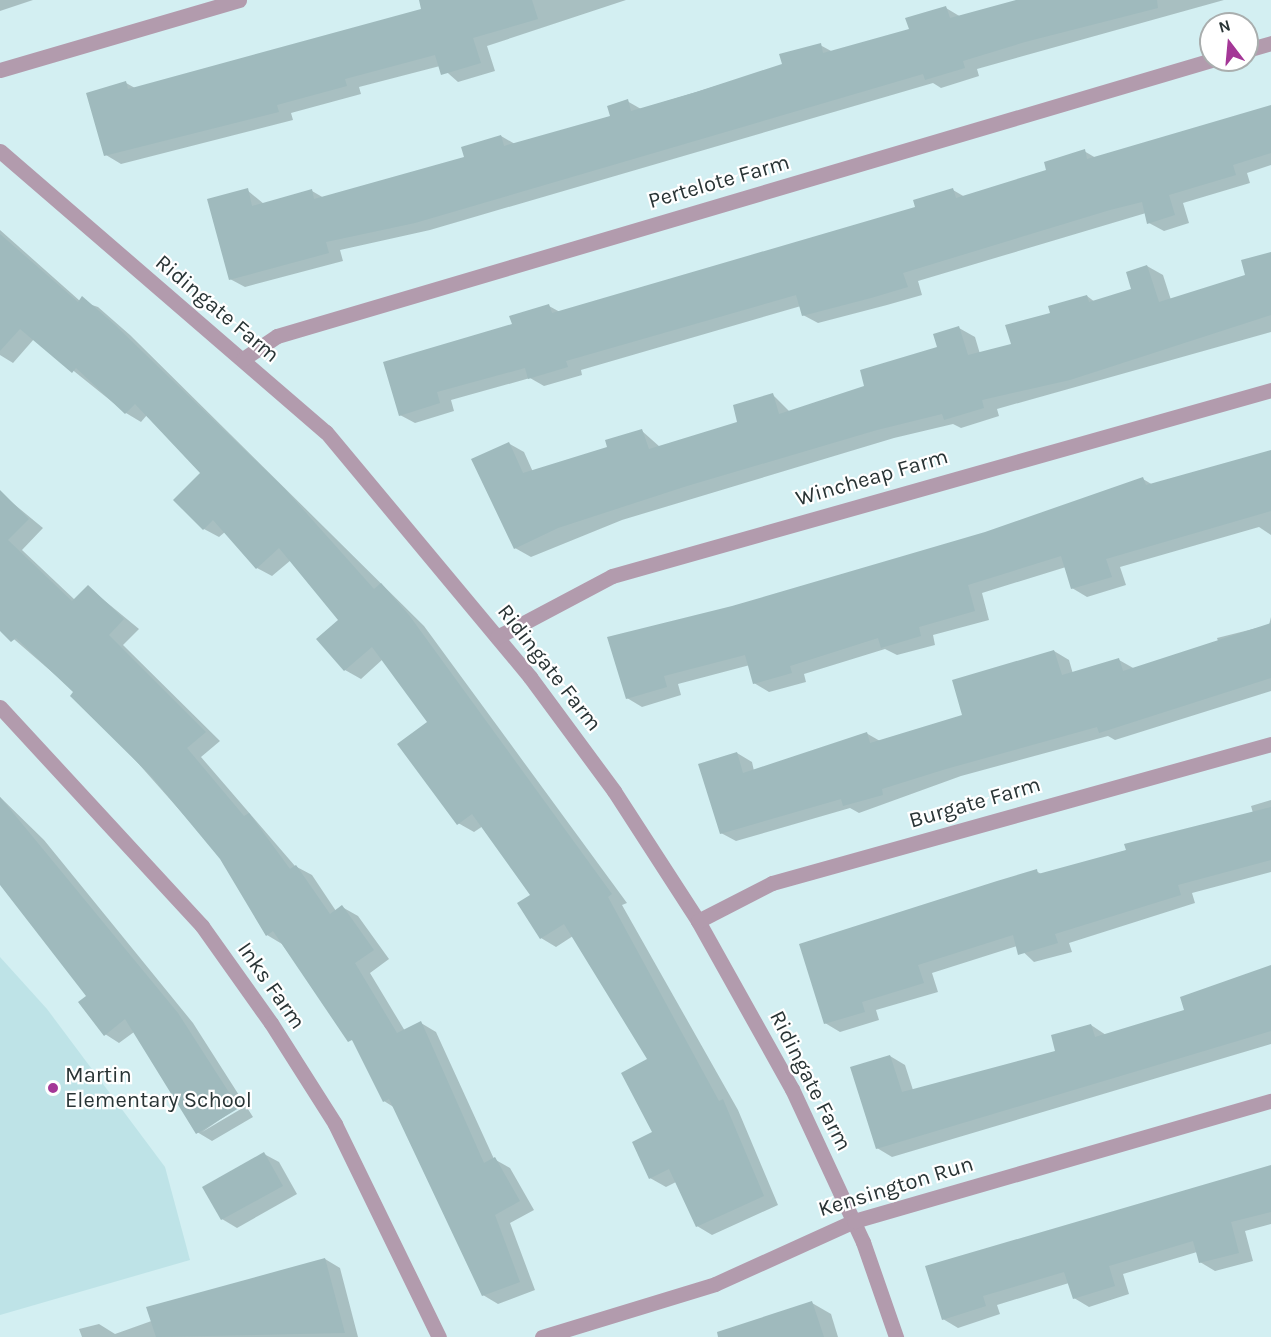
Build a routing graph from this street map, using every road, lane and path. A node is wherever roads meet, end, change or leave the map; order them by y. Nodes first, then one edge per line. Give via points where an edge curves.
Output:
1 (239, 0) edge
2 (1199, 64) edge
3 (0, 70) edge
4 (0, 151) edge
5 (243, 359) junction
6 (1271, 390) edge
7 (497, 637) junction
8 (0, 707) edge
9 (1271, 744) edge
10 (698, 921) junction
11 (1271, 1101) edge
12 (854, 1221) junction
13 (439, 1337) edge
14 (542, 1337) edge
15 (896, 1337) edge

1 - 3 street
2 - 5 street, Pertelote Farm via 277,336
4 - 5 street, Ridingate Farm
5 - 7 street, Ridingate Farm via 326,432
6 - 7 street, Wincheap Farm via 612,576
7 - 10 street, Ridingate Farm via 614,790
8 - 13 street, Inks Farm via 202,926 271,1023 335,1124
9 - 10 street, Burgate Farm via 772,883
10 - 12 street, Ridingate Farm via 792,1089
11 - 12 street, Kensington Run
12 - 14 street, Kensington Run via 715,1284
12 - 15 street, Ridingate Farm

